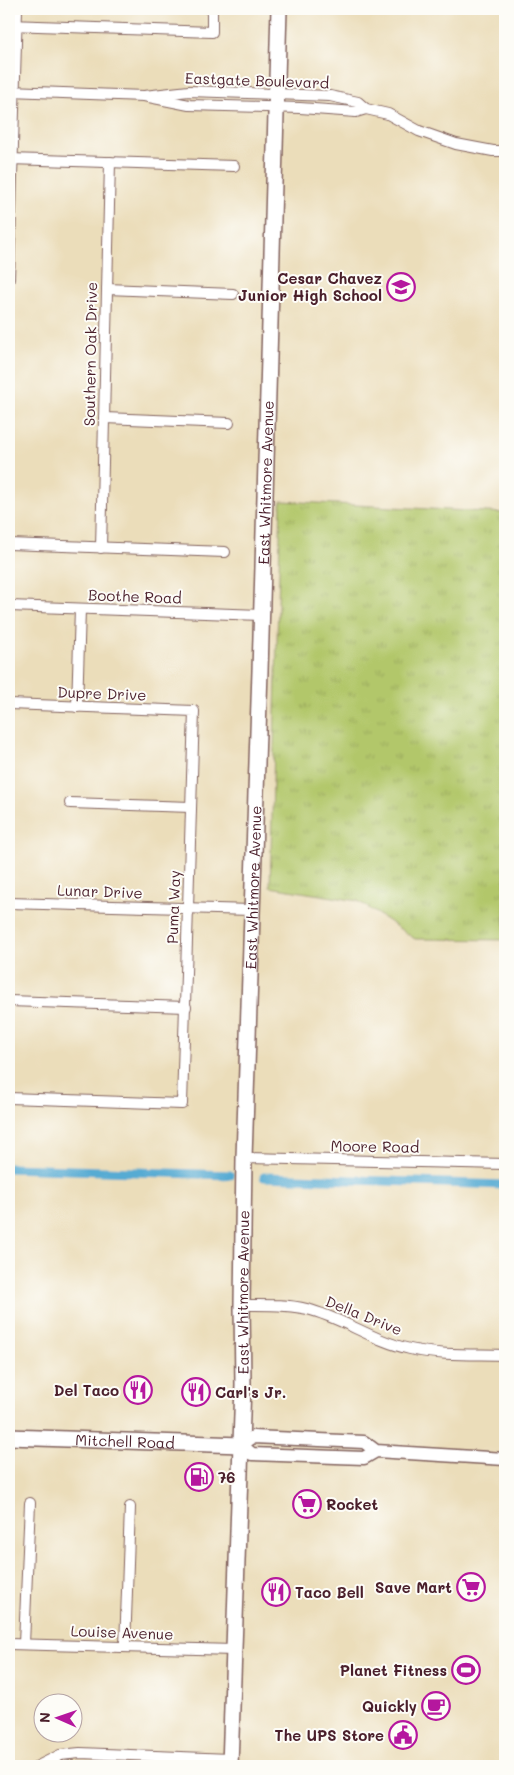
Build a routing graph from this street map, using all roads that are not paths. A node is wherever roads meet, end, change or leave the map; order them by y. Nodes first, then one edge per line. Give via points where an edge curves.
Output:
1 (17, 9) edge
2 (212, 9) edge
3 (279, 9) edge
4 (13, 26) edge
5 (11, 91) edge
6 (276, 101) junction
7 (505, 151) edge
8 (10, 159) edge
9 (110, 162) junction
10 (234, 166) dead end
11 (9, 279) edge
12 (107, 290) junction
13 (233, 294) dead end
14 (104, 418) junction
15 (229, 423) dead end
16 (9, 544) edge
17 (101, 548) junction
18 (225, 552) dead end
19 (9, 606) edge
20 (80, 609) junction
21 (261, 616) junction
22 (9, 704) edge
23 (77, 707) junction
24 (194, 711) joint
25 (70, 803) dead end
26 (191, 807) junction
27 (9, 903) edge
28 (188, 909) junction
29 (251, 910) junction
30 (9, 1001) edge
31 (186, 1007) junction
32 (9, 1098) edge
33 (244, 1158) junction
34 (505, 1164) edge
35 (242, 1305) junction
36 (505, 1355) edge
37 (9, 1437) edge
38 (241, 1445) junction
39 (505, 1459) edge
40 (30, 1503) dead end
41 (130, 1507) dead end
42 (9, 1644) edge
43 (24, 1644) junction
44 (125, 1647) junction
45 (234, 1650) junction
46 (230, 1762) edge
47 (38, 1766) edge

1 - 4 street
2 - 4 street via 212,32
3 - 6 main road, East Whitmore Avenue
4 - 5 street
5 - 6 street, Eastgate Boulevard via 144,96 189,105
5 - 8 street
6 - 7 street, Eastgate Boulevard via 356,112 366,108 388,114 419,131 456,144
6 - 21 main road, East Whitmore Avenue
8 - 9 street
8 - 11 street
9 - 10 street
9 - 12 street, Southern Oak Drive
12 - 13 street
12 - 14 street, Southern Oak Drive
14 - 15 street
14 - 17 street, Southern Oak Drive
16 - 17 street
17 - 18 street
19 - 20 street, Boothe Road
20 - 21 street, Boothe Road
20 - 23 street
21 - 29 main road, East Whitmore Avenue
22 - 23 street, Dupre Drive
23 - 24 street, Dupre Drive
24 - 26 street, Puma Way
25 - 26 street
26 - 28 street, Puma Way
27 - 28 street, Lunar Drive
28 - 29 street, Lunar Drive
28 - 31 street, Puma Way
29 - 33 main road, East Whitmore Avenue
30 - 31 street
31 - 32 street, Puma Way via 182,1104
33 - 34 street, Moore Road
33 - 35 main road, East Whitmore Avenue
35 - 36 street, Della Drive via 306,1309 410,1349
35 - 38 main road, East Whitmore Avenue
37 - 38 main road, Mitchell Road
38 - 39 street, Mitchell Road via 253,1437 364,1442 376,1451
38 - 45 main road, East Whitmore Avenue
40 - 43 street
41 - 44 street
42 - 43 street, Louise Avenue
43 - 44 street, Louise Avenue
44 - 45 street, Louise Avenue
45 - 46 main road, East Whitmore Avenue
46 - 47 street via 80,1753 60,1755

